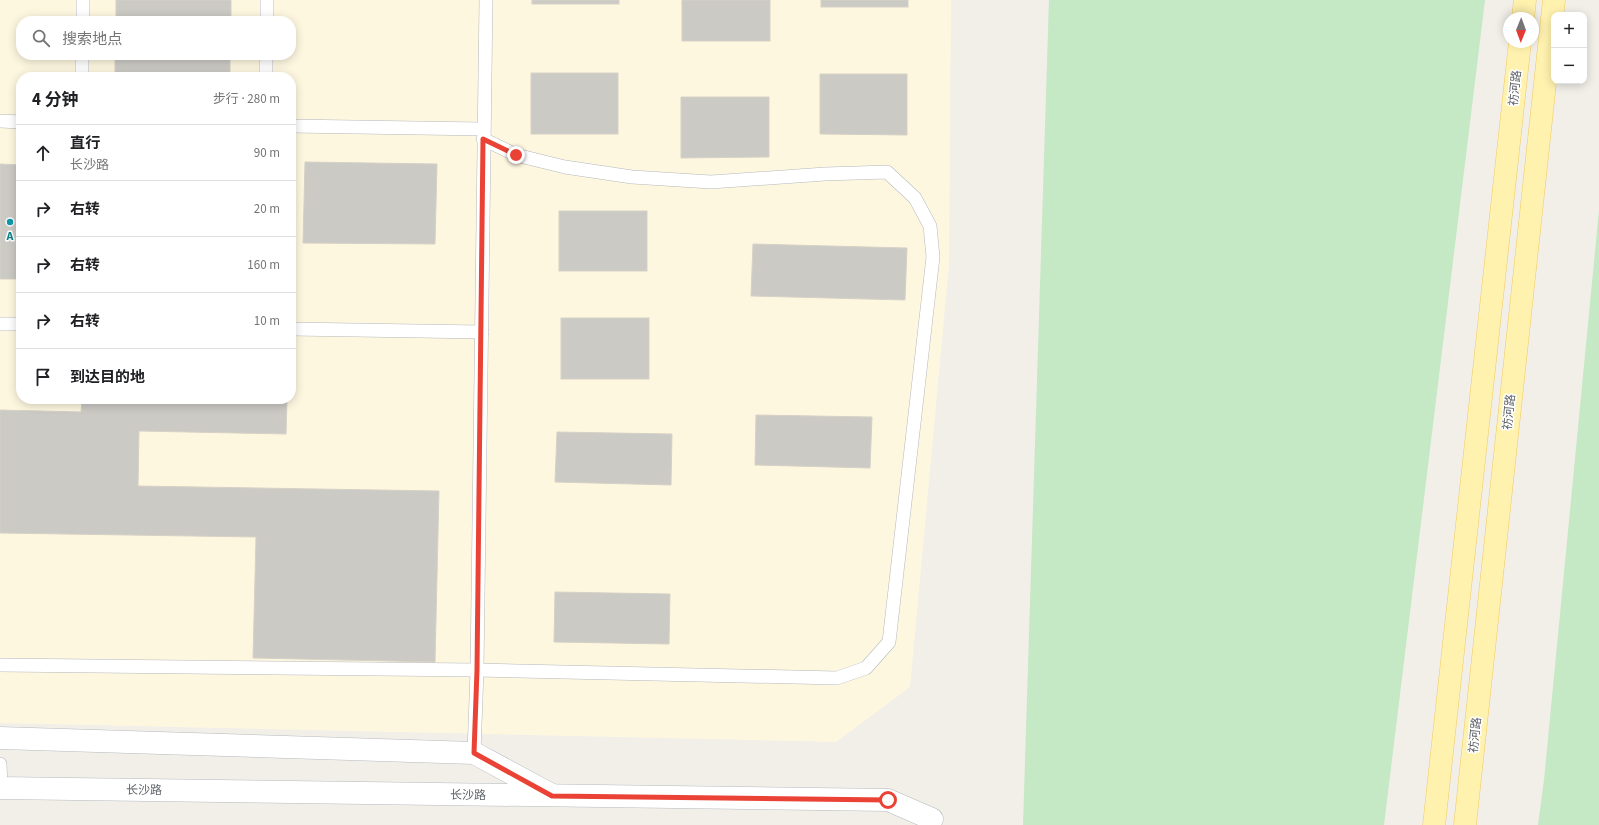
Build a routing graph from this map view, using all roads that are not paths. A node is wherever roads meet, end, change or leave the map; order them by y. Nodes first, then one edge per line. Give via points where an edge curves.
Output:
1 (83, 0) edge
2 (267, 0) edge
3 (486, 0) edge
4 (1525, 0) edge
5 (1554, 0) edge
6 (1524, 12) edge
7 (83, 16) edge
8 (267, 16) edge
9 (1519, 48) edge
10 (82, 60) edge
11 (266, 60) edge
12 (82, 72) edge
13 (266, 72) edge
14 (0, 121) edge
15 (16, 122) edge
16 (296, 126) edge
17 (483, 134) junction
18 (0, 324) edge
19 (16, 324) edge
20 (296, 329) edge
21 (482, 332) junction
22 (0, 665) edge
23 (477, 670) junction
24 (0, 738) edge
25 (474, 753) junction
26 (0, 764) edge
27 (0, 788) edge
28 (552, 796) junction
29 (932, 823) edge
30 (1434, 825) edge
31 (1465, 825) edge

1 - 7 lane
2 - 8 lane
3 - 17 lane
4 - 6 main road
5 - 31 main road, 祊河路
9 - 30 main road, 祊河路
10 - 12 lane
11 - 13 lane
14 - 15 lane
16 - 17 lane
17 - 21 lane
17 - 23 lane via 516,155 565,167 632,177 711,182 887,172 915,198 930,226 933,257 889,642 866,668 837,678
18 - 19 lane
20 - 21 lane
21 - 23 lane
22 - 23 lane
23 - 25 lane
24 - 25 main road
25 - 28 main road
26 - 27 lane
27 - 28 main road, 长沙路
28 - 29 main road, 长沙路 via 888,800

